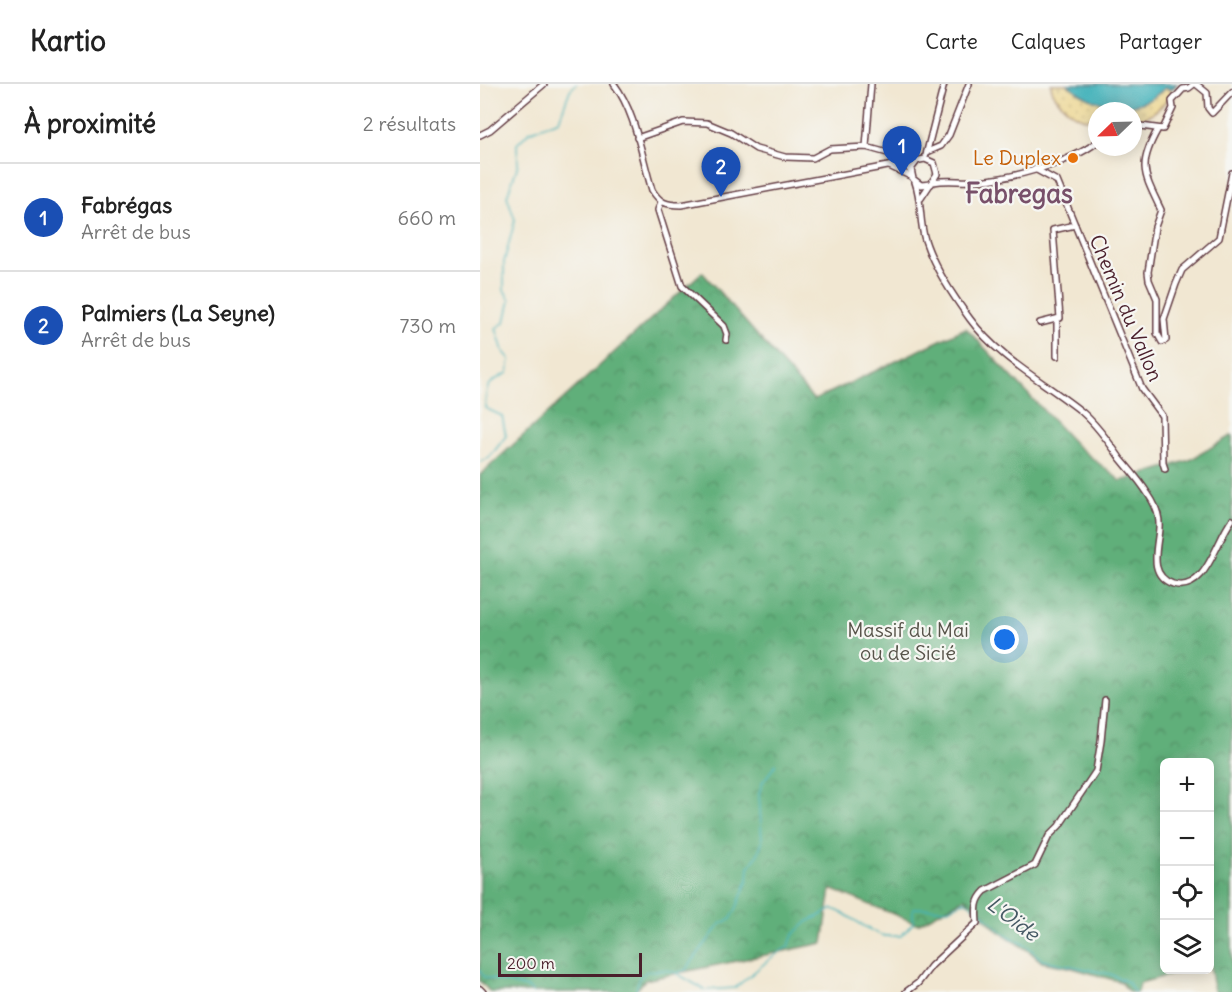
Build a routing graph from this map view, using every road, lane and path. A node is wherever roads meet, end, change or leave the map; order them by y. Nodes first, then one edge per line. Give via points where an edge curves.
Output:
1 (544, 84) edge
2 (614, 84) edge
3 (871, 84) edge
4 (944, 84) edge
5 (969, 84) edge
6 (1195, 84) edge
7 (1232, 92) edge
8 (1142, 126) edge
9 (1160, 129) junction
10 (480, 135) edge
11 (637, 138) junction
12 (866, 147) junction
13 (1088, 147) edge
14 (927, 152) junction
15 (925, 159) junction
16 (918, 161) junction
17 (904, 162) junction
18 (886, 165) junction
19 (937, 169) junction
20 (1035, 169) junction
21 (1232, 172) edge
22 (913, 177) junction
23 (952, 179) junction
24 (932, 183) junction
25 (921, 198) junction
26 (661, 202) junction
27 (1075, 225) junction
28 (1056, 320) junction
29 (1040, 323) dead end
30 (726, 340) dead end
31 (1057, 356) dead end
32 (1165, 469) dead end
33 (1232, 520) edge
34 (1105, 700) dead end
35 (906, 992) edge

1 - 10 street
2 - 11 street via 626,102
3 - 12 street
4 - 14 street
5 - 14 street via 949,135 941,146
6 - 7 street via 1207,93 1212,113
6 - 9 street via 1172,100 1173,108
8 - 9 street
9 - 21 street via 1148,146 1144,166 1161,210 1148,272 1157,299 1157,333 1162,342 1166,340 1164,319 1182,270 1219,238
11 - 12 street via 683,123 707,123 756,149 785,157 813,158 830,149
11 - 26 street via 652,190
12 - 17 street via 895,155
13 - 20 street
14 - 15 street
15 - 16 street
15 - 19 street
16 - 17 street
16 - 22 street
17 - 18 street
17 - 22 street
18 - 22 street
18 - 26 street via 681,204
19 - 23 street
19 - 24 street
20 - 23 street via 976,181
20 - 27 street, Chemin du Vallon via 1057,181
22 - 24 street via 924,186
22 - 25 street
23 - 24 street
24 - 25 street
25 - 33 street via 925,239 931,254 971,321 1026,372 1083,413 1154,504 1159,527 1156,567 1165,579 1184,585 1195,582
26 - 30 street via 658,210 682,286 724,326
27 - 28 street via 1053,230 1060,318
27 - 32 street, Chemin du Vallon via 1139,380 1162,416
28 - 29 street
28 - 31 street
34 - 35 street via 1096,771 1049,836 1035,866 978,897 977,923

